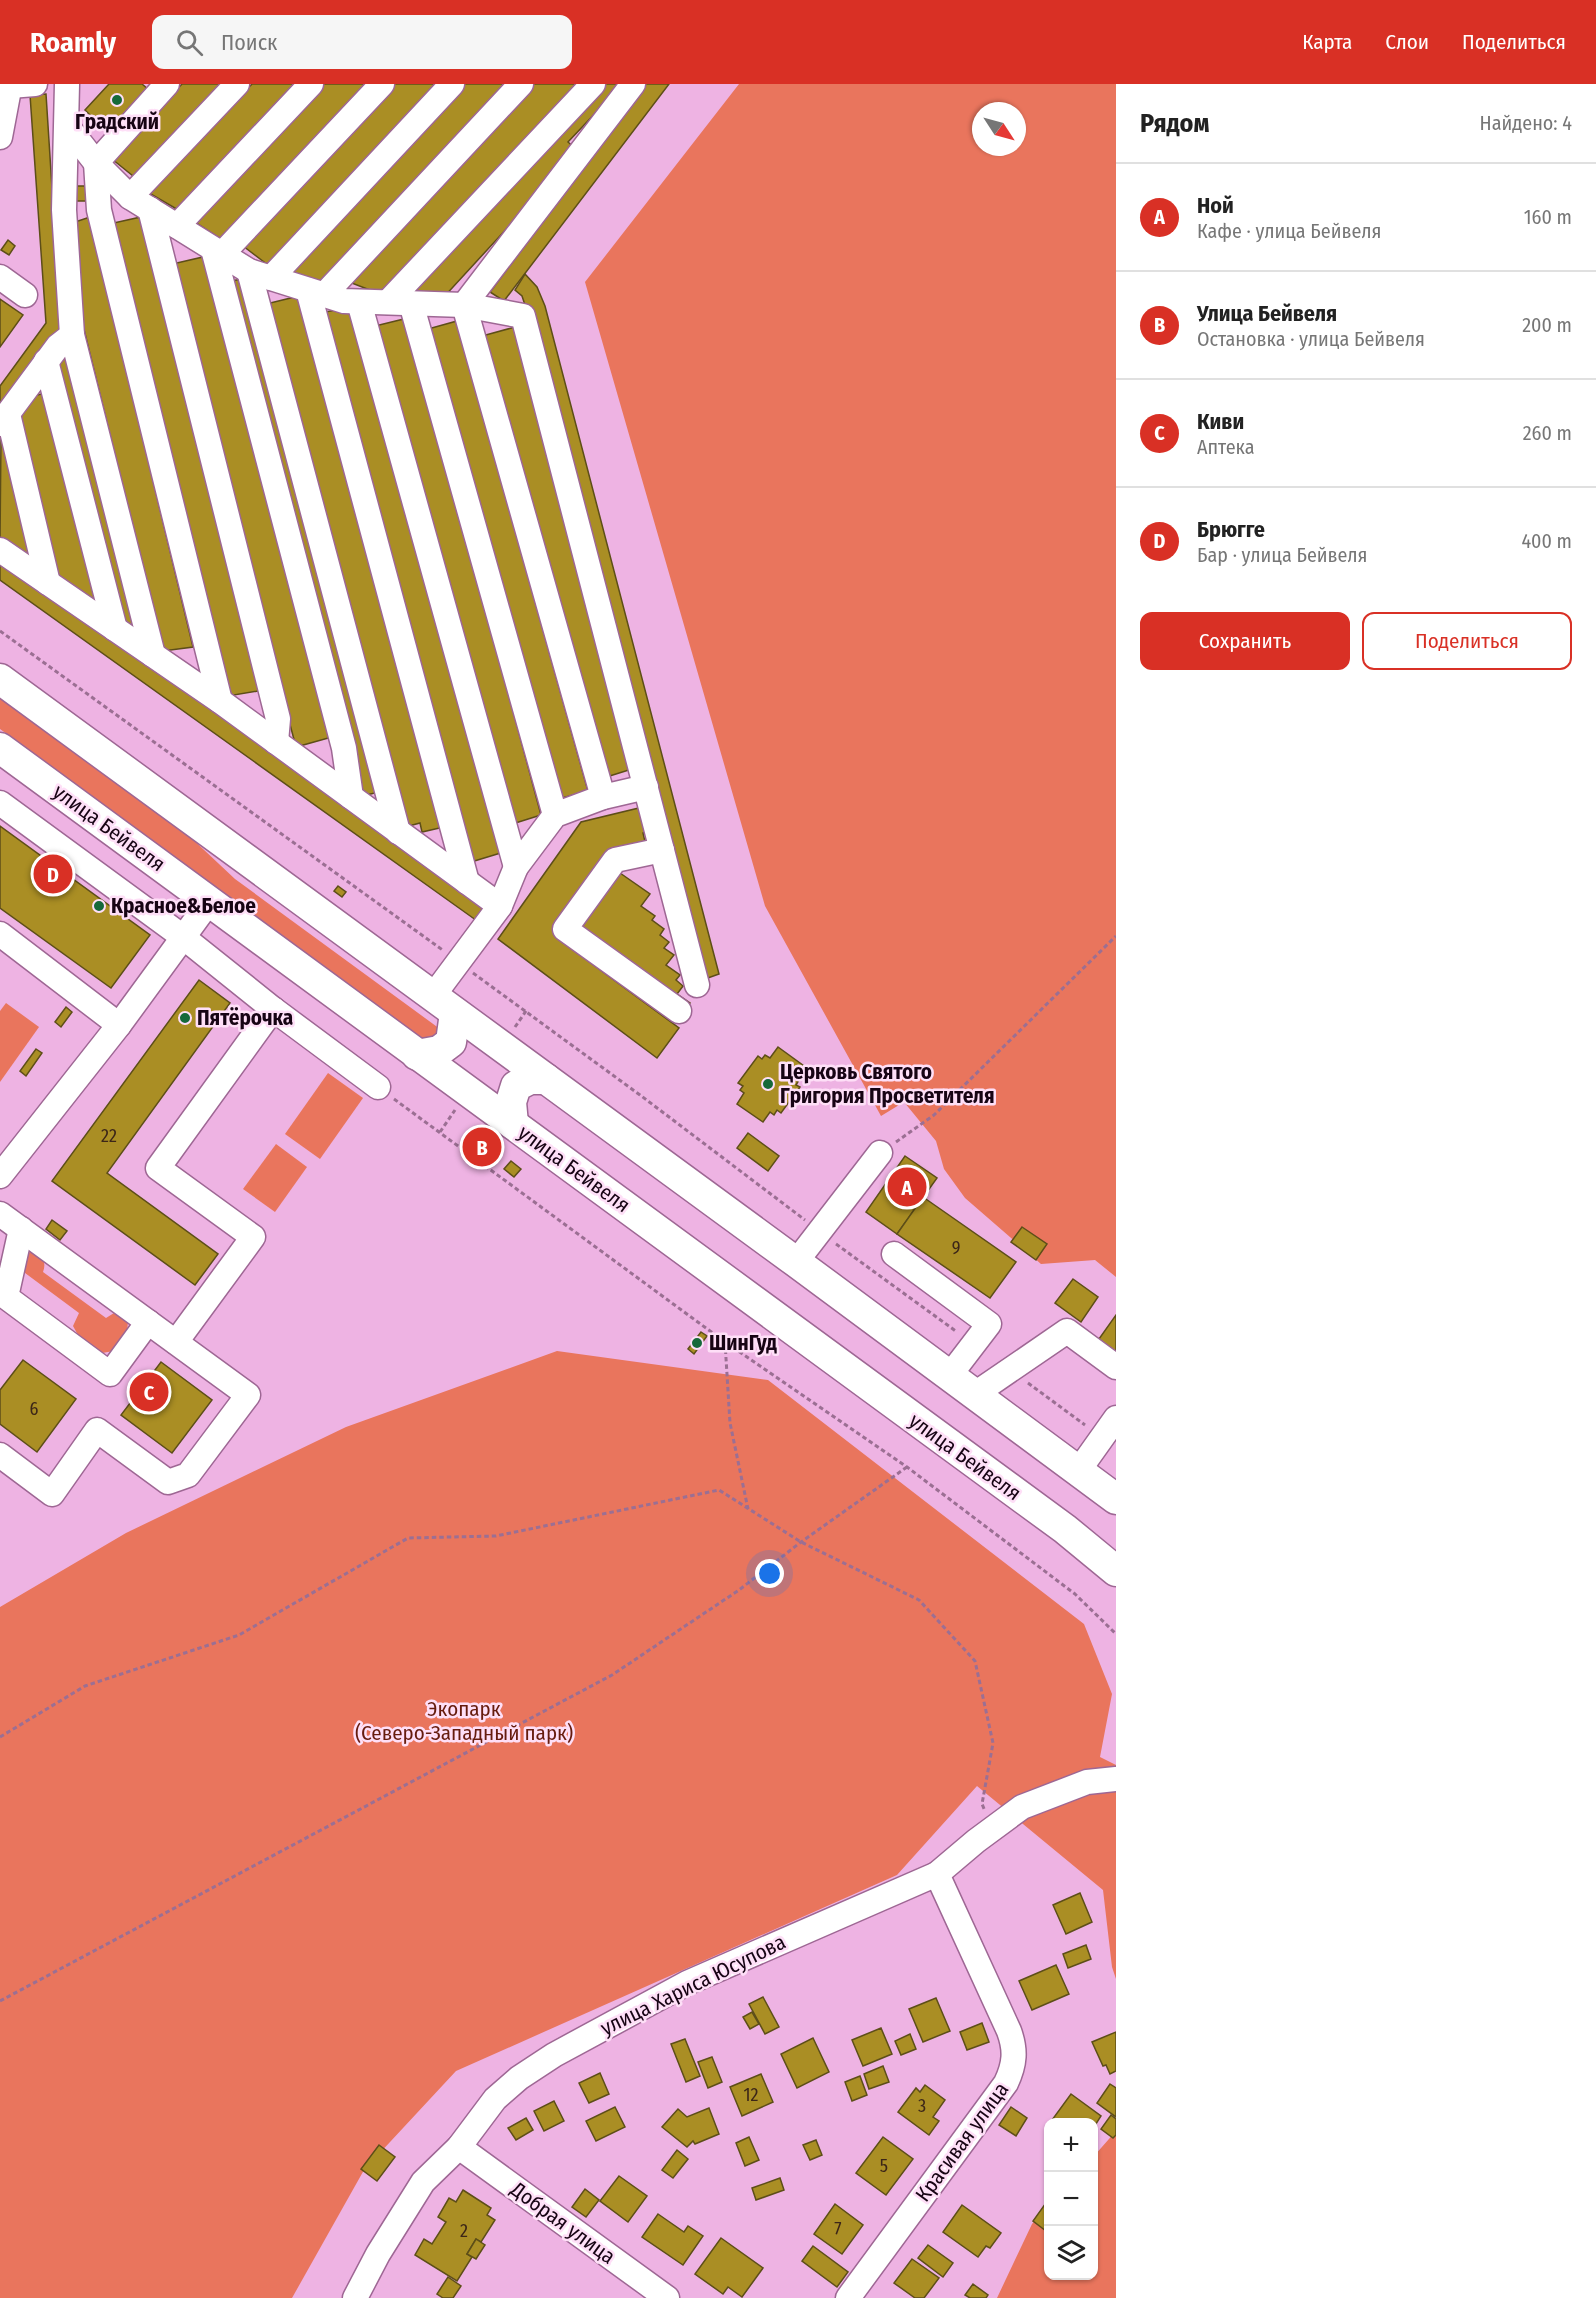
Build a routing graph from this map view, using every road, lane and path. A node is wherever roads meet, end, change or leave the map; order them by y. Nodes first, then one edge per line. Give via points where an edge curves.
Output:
1 (35, 84) edge
2 (67, 84) edge
3 (237, 84) edge
4 (311, 84) edge
5 (382, 84) edge
6 (452, 84) edge
7 (521, 84) edge
8 (593, 84) edge
9 (633, 84) edge
10 (10, 85) edge
11 (162, 86) edge
12 (67, 126) junction
13 (1, 131) edge
14 (96, 163) junction
15 (130, 197) junction
16 (150, 209) junction
17 (64, 210) junction
18 (99, 210) junction
19 (177, 226) junction
20 (218, 252) junction
21 (260, 274) junction
22 (0, 277) edge
23 (316, 292) junction
24 (25, 295) dead end
25 (359, 302) junction
26 (399, 303) junction
27 (464, 305) junction
28 (72, 335) junction
29 (46, 361) junction
30 (4, 419) edge
31 (0, 550) edge
32 (48, 583) junction
33 (115, 629) junction
34 (0, 631) edge
35 (153, 655) junction
36 (0, 679) edge
37 (220, 701) junction
38 (276, 742) junction
39 (0, 748) edge
40 (646, 788) junction
41 (351, 797) junction
42 (603, 797) junction
43 (0, 803) edge
44 (555, 815) junction
45 (398, 832) junction
46 (662, 850) junction
47 (516, 867) junction
48 (466, 882) junction
49 (209, 902) junction
50 (500, 906) junction
51 (0, 934) edge
52 (1116, 936) edge
53 (183, 937) junction
54 (459, 962) junction
55 (697, 984) dead end
56 (444, 1004) junction
57 (273, 1009) junction
58 (679, 1011) dead end
59 (119, 1025) junction
60 (417, 1055) junction
61 (546, 1079) junction
62 (378, 1087) joint
63 (513, 1124) junction
64 (880, 1153) joint
65 (0, 1176) edge
66 (0, 1214) edge
67 (21, 1229) junction
68 (819, 1231) junction
69 (894, 1254) dead end
70 (796, 1262) junction
71 (3, 1301) edge
72 (148, 1322) junction
73 (176, 1342) junction
74 (725, 1342) junction
75 (973, 1343) junction
76 (1116, 1367) edge
77 (1011, 1370) junction
78 (950, 1376) junction
79 (975, 1394) junction
80 (1116, 1418) edge
81 (1102, 1437) junction
82 (0, 1455) edge
83 (907, 1467) junction
84 (1079, 1470) junction
85 (1116, 1499) edge
86 (748, 1509) junction
87 (801, 1542) junction
88 (1116, 1571) edge
89 (1116, 1634) edge
90 (0, 1737) edge
91 (1116, 1779) edge
92 (992, 1829) junction
93 (937, 1874) junction
94 (0, 2001) edge
95 (459, 2147) junction
96 (355, 2298) edge
97 (667, 2298) edge
98 (848, 2298) edge

1 - 10 street
2 - 12 street
3 - 15 street
4 - 19 street
5 - 20 street
6 - 21 street
7 - 23 street
8 - 26 street
9 - 27 street
10 - 13 street
11 - 14 street
12 - 14 street
12 - 17 street
14 - 15 street
14 - 18 street
15 - 16 street
16 - 19 street
16 - 38 street via 278,719
17 - 18 street
17 - 28 street
18 - 37 street
19 - 20 street
20 - 21 street
20 - 41 street via 344,748
21 - 23 street
21 - 45 street
22 - 24 street
23 - 25 street
23 - 48 street
25 - 26 street
25 - 47 street
26 - 27 street
26 - 44 street
27 - 40 street via 523,316
27 - 42 street
28 - 29 street
28 - 35 street
29 - 30 street
29 - 33 street
30 - 32 street
31 - 32 street
32 - 33 street
33 - 35 street
34 - 54 path
35 - 37 street
36 - 56 main road
37 - 38 street
38 - 41 street
39 - 49 main road, улица Бейвеля
40 - 42 street
40 - 46 street
41 - 45 street
42 - 44 street
43 - 53 street
44 - 47 street
45 - 48 street
46 - 55 street
46 - 58 street via 615,860 565,929
47 - 50 street
48 - 50 street
49 - 53 street
49 - 60 main road, улица Бейвеля
50 - 54 street
51 - 59 street
52 - 64 path via 934,1115
53 - 57 street
53 - 59 street
54 - 56 street
54 - 68 path
56 - 60 main road via 451,1042 439,1051
56 - 61 main road
57 - 62 street
57 - 73 street via 158,1168 253,1237
59 - 65 street
60 - 63 main road, улица Бейвеля
61 - 63 main road via 530,1079 516,1086 511,1102
61 - 70 main road
62 - 74 path
63 - 88 main road, улица Бейвеля via 1065,1529
64 - 68 street
66 - 67 street
67 - 71 street
67 - 72 street
68 - 70 street
68 - 75 path
69 - 75 street via 988,1324
70 - 78 main road
71 - 72 street via 110,1374
72 - 73 street
73 - 82 street via 248,1395 188,1475 168,1482 97,1430 52,1494
74 - 83 path
74 - 86 path via 730,1423
75 - 78 street
76 - 77 street via 1067,1331
77 - 79 street
77 - 81 path
78 - 79 main road
79 - 84 main road
80 - 81 street
81 - 84 street
83 - 87 path
83 - 89 path via 1075,1594
84 - 85 main road
86 - 87 path
86 - 90 path via 718,1490 496,1536 408,1538 239,1635 85,1686
87 - 92 path via 920,1600 975,1661 993,1743 982,1803
87 - 94 path via 739,1590 612,1675
91 - 92 street, улица Хариса Юсупова via 1087,1782 1022,1807
92 - 93 street, улица Хариса Юсупова
93 - 95 street, улица Хариса Юсупова via 687,1983 554,2055 495,2100
93 - 98 street, Красивая улица via 1014,2044 1012,2070
95 - 96 street, улица Хариса Юсупова via 423,2182
95 - 97 street, Добрая улица

